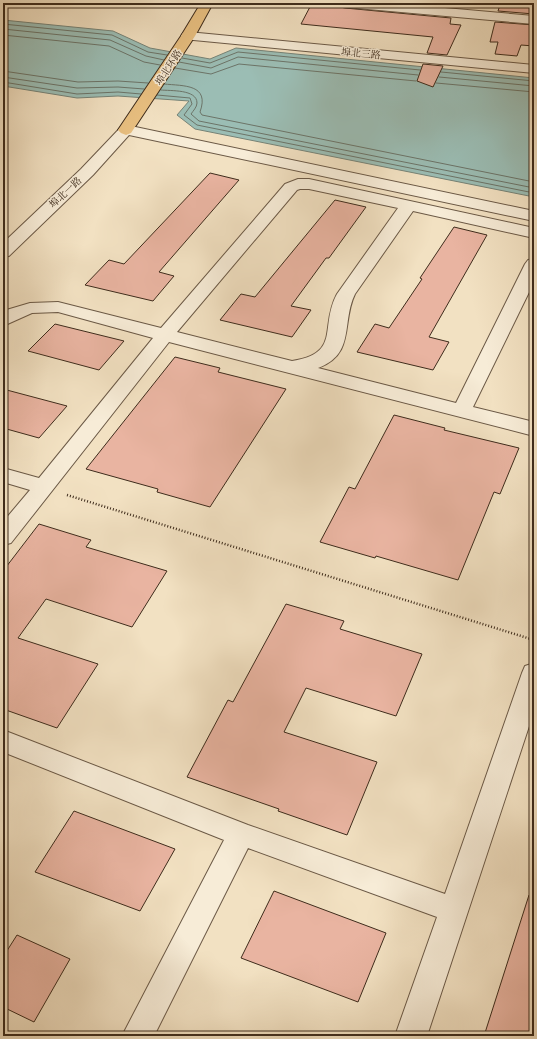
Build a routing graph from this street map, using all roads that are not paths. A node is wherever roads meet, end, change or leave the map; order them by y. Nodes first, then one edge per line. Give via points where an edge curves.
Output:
1 (207, 3) edge
2 (345, 3) edge
3 (468, 8) edge
4 (534, 20) edge
5 (188, 36) junction
6 (534, 70) edge
7 (126, 130) junction
8 (408, 206) junction
9 (534, 216) edge
10 (534, 234) edge
11 (3, 252) edge
12 (534, 264) edge
13 (3, 320) edge
14 (165, 335) junction
15 (292, 367) junction
16 (462, 410) junction
17 (534, 429) edge
18 (3, 475) edge
19 (44, 487) junction
20 (3, 537) edge
21 (534, 673) edge
22 (3, 741) edge
23 (241, 834) junction
24 (454, 910) junction
25 (138, 1036) edge
26 (411, 1036) edge

1 - 5 main road, 埠北环路
2 - 3 street
3 - 4 street
5 - 6 street, 埠北三路
5 - 7 main road, 埠北环路
7 - 9 street
7 - 11 street, 埠北一路
8 - 10 street
8 - 14 street via 309,184 291,187
8 - 15 street via 342,302 336,343 314,364
12 - 16 street
13 - 14 street via 7,316 30,308 58,307
14 - 15 street
14 - 19 street
15 - 16 street
16 - 17 street
18 - 19 street
19 - 20 street
21 - 24 street
22 - 23 street
23 - 24 street
23 - 25 street
24 - 26 street

